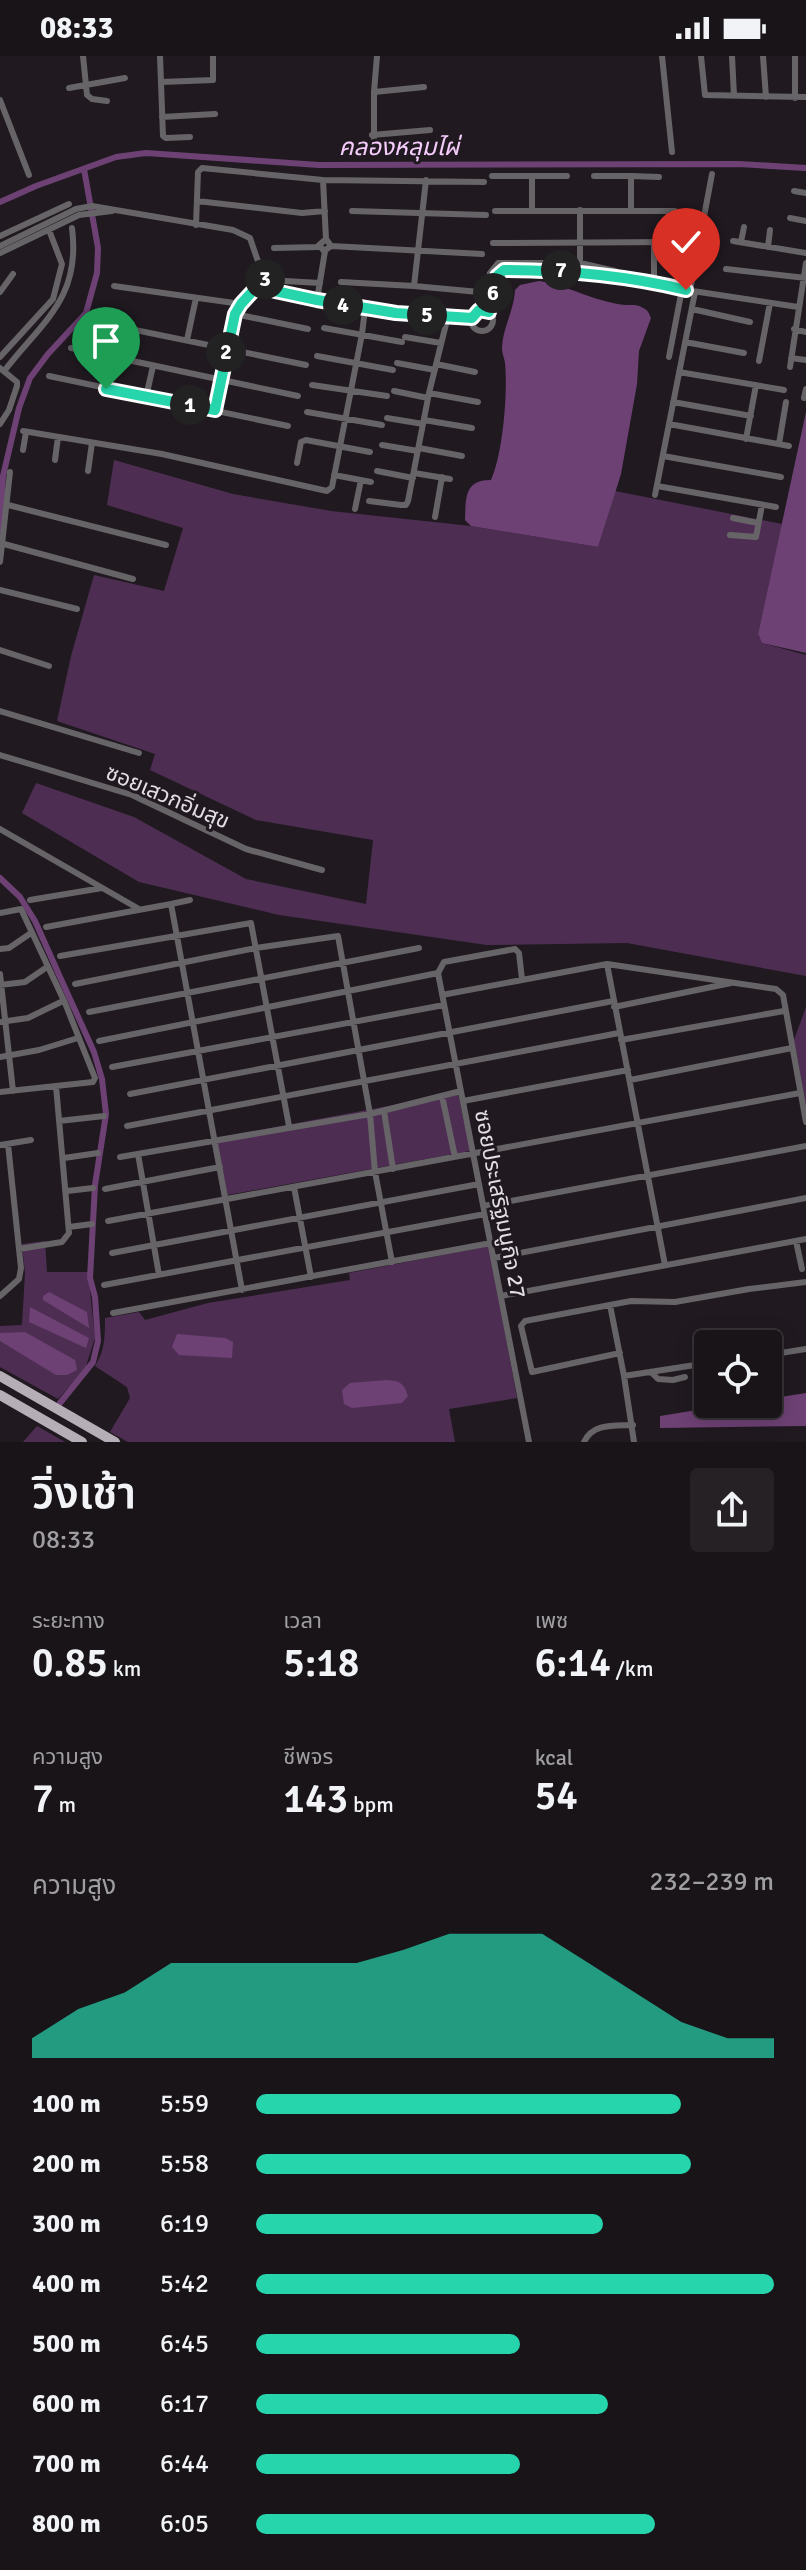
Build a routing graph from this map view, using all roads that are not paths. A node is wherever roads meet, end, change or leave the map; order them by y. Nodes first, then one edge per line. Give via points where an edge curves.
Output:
1 (83, 56) edge
2 (160, 56) edge
3 (213, 56) edge
4 (377, 56) edge
5 (662, 56) edge
6 (701, 56) edge
7 (732, 56) edge
8 (763, 56) edge
9 (795, 56) edge
10 (125, 78) dead end
11 (161, 82) junction
12 (86, 86) junction
13 (424, 87) dead end
14 (69, 88) dead end
15 (374, 92) junction
16 (734, 96) junction
17 (766, 97) junction
18 (806, 97) edge
19 (795, 98) junction
20 (0, 100) edge
21 (107, 101) dead end
22 (215, 114) dead end
23 (162, 117) junction
24 (430, 130) dead end
25 (372, 135) junction
26 (190, 137) dead end
27 (374, 149) dead end
28 (672, 152) dead end
29 (712, 174) dead end
30 (29, 175) dead end
31 (492, 176) dead end
32 (567, 176) dead end
33 (594, 176) dead end
34 (631, 176) junction
35 (532, 177) junction
36 (659, 177) dead end
37 (323, 180) junction
38 (426, 180) junction
39 (484, 182) dead end
40 (794, 191) dead end
41 (806, 193) edge
42 (197, 201) junction
43 (69, 204) dead end
44 (532, 210) junction
45 (580, 210) junction
46 (631, 210) junction
47 (82, 211) junction
48 (325, 211) junction
49 (352, 211) dead end
50 (495, 211) dead end
51 (675, 211) dead end
52 (421, 213) junction
53 (486, 215) dead end
54 (790, 218) dead end
55 (806, 221) edge
56 (196, 225) junction
57 (744, 227) dead end
58 (72, 228) dead end
59 (49, 230) junction
60 (770, 230) dead end
61 (0, 236) edge
62 (654, 242) junction
63 (671, 242) dead end
64 (493, 243) dead end
65 (580, 243) junction
66 (0, 246) edge
67 (325, 246) junction
68 (768, 247) junction
69 (274, 248) dead end
70 (416, 250) junction
71 (0, 253) edge
72 (806, 253) edge
73 (482, 254) dead end
74 (580, 263) junction
75 (806, 263) edge
76 (726, 269) dead end
77 (579, 272) junction
78 (13, 274) dead end
79 (627, 277) junction
80 (804, 278) edge
81 (264, 279) junction
82 (285, 281) dead end
83 (341, 282) dead end
84 (320, 283) junction
85 (654, 283) junction
86 (114, 286) dead end
87 (414, 286) junction
88 (689, 290) junction
89 (0, 292) edge
90 (479, 292) dead end
91 (196, 298) junction
92 (317, 300) junction
93 (770, 303) junction
94 (241, 304) junction
95 (801, 305) edge
96 (365, 309) junction
97 (692, 309) junction
98 (486, 310) junction
99 (235, 314) junction
100 (448, 316) junction
101 (472, 318) junction
102 (96, 322) dead end
103 (750, 322) dead end
104 (119, 326) junction
105 (324, 328) dead end
106 (308, 329) dead end
107 (794, 329) junction
108 (806, 332) edge
109 (362, 334) junction
110 (187, 340) junction
111 (685, 342) junction
112 (441, 343) junction
113 (71, 348) dead end
114 (227, 348) junction
115 (744, 353) dead end
116 (317, 356) dead end
117 (0, 357) edge
118 (112, 357) junction
119 (669, 357) dead end
120 (791, 358) junction
121 (806, 360) edge
122 (759, 361) dead end
123 (357, 362) junction
124 (306, 365) dead end
125 (153, 366) junction
126 (435, 367) junction
127 (790, 367) dead end
128 (2, 369) edge
129 (475, 372) dead end
130 (679, 372) junction
131 (49, 376) dead end
132 (221, 380) junction
133 (312, 385) dead end
134 (756, 385) junction
135 (106, 389) junction
136 (806, 389) edge
137 (351, 390) junction
138 (784, 390) dead end
139 (429, 395) junction
140 (298, 396) dead end
141 (146, 397) junction
142 (804, 398) dead end
143 (478, 402) dead end
144 (673, 402) junction
145 (786, 402) dead end
146 (215, 410) junction
147 (307, 412) dead end
148 (751, 416) junction
149 (387, 418) dead end
150 (346, 420) junction
151 (424, 422) junction
152 (0, 424) edge
153 (669, 424) junction
154 (382, 425) dead end
155 (288, 426) dead end
156 (472, 428) dead end
157 (58, 437) junction
158 (746, 439) junction
159 (92, 443) junction
160 (779, 444) junction
161 (382, 445) dead end
162 (789, 446) dead end
163 (339, 448) junction
164 (418, 449) junction
165 (23, 450) dead end
166 (370, 452) dead end
167 (462, 456) dead end
168 (663, 456) junction
169 (55, 460) dead end
170 (297, 463) dead end
171 (88, 471) dead end
172 (377, 471) dead end
173 (10, 472) dead end
174 (334, 475) junction
175 (413, 475) junction
176 (442, 477) junction
177 (781, 477) dead end
178 (450, 479) dead end
179 (361, 480) junction
180 (371, 482) dead end
181 (657, 486) junction
182 (655, 495) dead end
183 (369, 501) dead end
184 (8, 505) junction
185 (762, 505) junction
186 (776, 507) dead end
187 (355, 509) dead end
188 (435, 517) dead end
189 (733, 518) dead end
190 (758, 523) junction
191 (730, 535) dead end
192 (4, 544) junction
193 (166, 545) dead end
194 (0, 562) edge
195 (133, 579) dead end
196 (0, 590) edge
197 (77, 609) dead end
198 (0, 650) edge
199 (49, 666) dead end
200 (0, 711) edge
201 (139, 753) dead end
202 (0, 755) edge
203 (0, 829) edge
204 (322, 870) dead end
205 (103, 888) junction
206 (30, 900) dead end
207 (190, 900) dead end
208 (171, 904) junction
209 (140, 909) junction
210 (0, 913) edge
211 (46, 927) dead end
212 (31, 933) junction
213 (177, 935) junction
214 (256, 948) junction
215 (419, 948) dead end
216 (0, 949) edge
217 (60, 956) dead end
218 (182, 962) junction
219 (344, 964) junction
220 (607, 964) junction
221 (47, 967) junction
222 (438, 973) junction
223 (0, 974) edge
224 (263, 978) junction
225 (522, 979) junction
226 (735, 983) junction
227 (1, 984) edge
228 (75, 984) dead end
229 (349, 991) junction
230 (187, 992) junction
231 (442, 995) junction
232 (63, 1001) junction
233 (614, 1004) junction
234 (444, 1005) junction
235 (268, 1008) junction
236 (784, 1011) junction
237 (89, 1012) dead end
238 (3, 1022) edge
239 (194, 1022) junction
240 (354, 1024) junction
241 (450, 1033) junction
242 (274, 1037) junction
243 (620, 1037) junction
244 (78, 1038) junction
245 (99, 1041) dead end
246 (792, 1048) junction
247 (359, 1051) junction
248 (199, 1052) junction
249 (10, 1056) junction
250 (0, 1057) edge
251 (279, 1065) junction
252 (456, 1065) junction
253 (112, 1067) dead end
254 (628, 1070) junction
255 (205, 1080) junction
256 (630, 1080) junction
257 (364, 1081) junction
258 (56, 1086) junction
259 (13, 1091) junction
260 (461, 1091) junction
261 (0, 1092) edge
262 (800, 1093) junction
263 (130, 1094) dead end
264 (284, 1096) junction
265 (442, 1096) junction
266 (463, 1101) junction
267 (210, 1110) junction
268 (384, 1111) junction
269 (370, 1114) junction
270 (104, 1116) dead end
271 (59, 1121) junction
272 (636, 1122) junction
273 (806, 1122) edge
274 (127, 1126) dead end
275 (289, 1126) junction
276 (31, 1140) dead end
277 (215, 1141) junction
278 (4, 1144) edge
279 (806, 1146) edge
280 (98, 1153) dead end
281 (138, 1154) junction
282 (473, 1154) junction
283 (120, 1157) dead end
284 (455, 1157) junction
285 (64, 1158) junction
286 (220, 1167) junction
287 (393, 1169) junction
288 (375, 1172) junction
289 (647, 1176) junction
290 (142, 1182) junction
291 (479, 1184) junction
292 (294, 1187) junction
293 (93, 1188) dead end
294 (105, 1189) dead end
295 (67, 1191) junction
296 (806, 1198) edge
297 (225, 1199) junction
298 (380, 1203) junction
299 (484, 1210) junction
300 (148, 1214) junction
301 (300, 1219) junction
302 (108, 1221) dead end
303 (92, 1224) dead end
304 (69, 1227) junction
305 (657, 1227) junction
306 (231, 1231) junction
307 (386, 1233) junction
308 (806, 1239) edge
309 (796, 1241) junction
310 (491, 1243) junction
311 (153, 1245) junction
312 (305, 1248) junction
313 (19, 1249) junction
314 (112, 1253) dead end
315 (494, 1258) junction
316 (236, 1260) junction
317 (392, 1262) junction
318 (665, 1265) junction
319 (802, 1269) dead end
320 (159, 1275) junction
321 (311, 1277) junction
322 (806, 1282) edge
323 (104, 1285) dead end
324 (242, 1290) junction
325 (0, 1296) edge
326 (501, 1296) junction
327 (610, 1305) junction
328 (113, 1313) dead end
329 (806, 1349) edge
330 (620, 1353) junction
331 (782, 1353) edge
332 (694, 1365) edge
333 (651, 1372) junction
334 (0, 1376) edge
335 (624, 1376) junction
336 (685, 1377) dead end
337 (0, 1395) edge
338 (633, 1425) junction
339 (82, 1442) edge
340 (115, 1442) edge
341 (529, 1442) edge
342 (584, 1442) edge
343 (634, 1442) edge

1 - 12 street
2 - 11 street
3 - 11 street via 213,80
4 - 15 street
5 - 28 street
6 - 16 street via 705,95
7 - 16 street
8 - 17 street
9 - 19 street
10 - 12 street
11 - 23 street
12 - 14 street
12 - 21 street via 89,98
13 - 15 street
15 - 25 street
16 - 17 street
17 - 19 street
18 - 19 street
20 - 30 street
22 - 23 street
23 - 26 street via 165,138
24 - 25 street
25 - 27 street
29 - 88 street
31 - 35 street
32 - 35 street
33 - 34 street
34 - 36 street
34 - 46 street
35 - 44 street
37 - 38 street
37 - 42 street via 202,168
37 - 48 street
38 - 39 street
38 - 52 street
40 - 41 street
42 - 48 street
42 - 56 street
43 - 61 street
44 - 45 street
44 - 50 street
45 - 46 street
45 - 65 street
46 - 51 street
47 - 56 street via 120,210
47 - 59 street
47 - 66 street
48 - 67 street
49 - 52 street
52 - 53 street
52 - 70 street
54 - 55 street
56 - 81 street via 250,238
57 - 68 street via 737,242
58 - 128 street via 74,265 61,302
59 - 71 street
59 - 117 street via 62,264 53,299
60 - 68 street
62 - 63 street
62 - 65 street
62 - 85 street
64 - 65 street
65 - 74 street
67 - 69 street
67 - 70 street
67 - 84 street
68 - 72 street
70 - 73 street
70 - 87 street
74 - 77 street
74 - 79 street
74 - 98 street via 498,263 490,273
75 - 80 street
76 - 80 street
77 - 79 street
77 - 98 street via 499,272
78 - 89 street
79 - 85 street
80 - 95 street
81 - 92 street via 275,291
81 - 94 street
82 - 84 street
83 - 87 street
84 - 92 street
85 - 88 street
86 - 91 street
87 - 90 street
88 - 93 street
88 - 97 street
88 - 119 street
91 - 94 street
91 - 110 street
92 - 96 street
93 - 95 street
93 - 122 street
94 - 99 street
95 - 107 street
96 - 100 street
96 - 109 street
97 - 103 street
97 - 111 street
98 - 101 street
98 - 101 street via 493,320 486,330 477,329
99 - 106 street
99 - 114 street
100 - 101 street
100 - 112 street
102 - 104 street
104 - 110 street
104 - 118 street
105 - 109 street
107 - 108 street
107 - 120 street
109 - 112 street
109 - 123 street
110 - 114 street
111 - 115 street
111 - 130 street
112 - 126 street
113 - 118 street
114 - 124 street
114 - 132 street
116 - 123 street
118 - 125 street
118 - 135 street
120 - 121 street
120 - 127 street
123 - 126 street
123 - 137 street
125 - 132 street
125 - 141 street
126 - 129 street
126 - 139 street
128 - 152 street via 17,386
130 - 134 street
130 - 144 street
131 - 135 street
132 - 140 street
132 - 146 street
133 - 137 street
134 - 138 street
134 - 148 street
135 - 141 street
136 - 142 street
137 - 139 street
137 - 150 street
139 - 143 street
139 - 151 street
141 - 146 street
144 - 148 street
144 - 153 street
145 - 160 street
146 - 155 street
147 - 150 street
148 - 158 street
149 - 151 street
150 - 154 street
150 - 163 street
151 - 156 street
151 - 164 street
153 - 158 street
153 - 168 street
157 - 159 street
157 - 165 street via 24,432
157 - 169 street
158 - 160 street
159 - 171 street
159 - 174 street via 325,492
160 - 162 street
161 - 164 street
163 - 166 street
163 - 170 street via 303,441
163 - 174 street
164 - 167 street
164 - 175 street
168 - 177 street
168 - 181 street
172 - 175 street
173 - 184 street
174 - 179 street
175 - 176 street
175 - 183 street via 406,505
176 - 178 street
176 - 188 street
179 - 180 street
179 - 187 street
181 - 182 street
181 - 185 street
184 - 192 street
184 - 193 street
185 - 186 street
185 - 190 street
189 - 190 street
190 - 191 street via 756,537
192 - 194 street
192 - 195 street
196 - 197 street
198 - 199 street
200 - 201 street
202 - 204 street, ซอยเสวกอิ่มสุข via 132,795 246,849
203 - 205 street
205 - 206 street
205 - 209 street
207 - 208 street
208 - 209 street
208 - 213 street
209 - 211 street
210 - 212 street via 20,908
212 - 216 street
212 - 221 street
213 - 214 street via 251,923
213 - 217 street
213 - 218 street
214 - 218 street
214 - 219 street via 337,935
214 - 224 street
215 - 219 street
218 - 228 street
218 - 230 street
219 - 224 street
219 - 229 street
220 - 225 street
220 - 226 street
220 - 233 street
221 - 227 street via 25,982
221 - 232 street
222 - 225 street via 444,962 515,949
222 - 229 street
222 - 231 street, ซอยประเสริฐมนูกิจ 27
223 - 227 street
224 - 230 street
224 - 235 street
225 - 231 street
226 - 233 street
226 - 236 street via 781,991
227 - 238 street
229 - 235 street
229 - 240 street
230 - 237 street
230 - 239 street
231 - 234 street, ซอยประเสริฐมนูกิจ 27
232 - 238 street via 28,1018
232 - 244 street
233 - 241 street
233 - 243 street
234 - 240 street
234 - 241 street, ซอยประเสริฐมนูกิจ 27
235 - 239 street
235 - 242 street
236 - 243 street
236 - 246 street
238 - 249 street
239 - 245 street
239 - 248 street
240 - 242 street
240 - 247 street
241 - 247 street
241 - 252 street, ซอยประเสริฐมนูกิจ 27
242 - 248 street
242 - 251 street
243 - 252 street
243 - 254 street
244 - 249 street
244 - 258 street via 95,1080
246 - 256 street
246 - 262 street
247 - 251 street
247 - 257 street
248 - 253 street
248 - 255 street
249 - 250 street
249 - 259 street
251 - 255 street
251 - 264 street
252 - 257 street
252 - 260 street, ซอยประเสริฐมนูกิจ 27
254 - 256 street
254 - 266 street
255 - 263 street
255 - 267 street
256 - 272 street
257 - 264 street
257 - 269 street
258 - 259 street
258 - 271 street
259 - 261 street
260 - 265 street
260 - 266 street, ซอยประเสริฐมนูกิจ 27
262 - 272 street
262 - 273 street
264 - 267 street
264 - 275 street
265 - 268 street
265 - 284 street
266 - 282 street, ซอยประเสริฐมนูกิจ 27
267 - 274 street
267 - 277 street
268 - 269 street
268 - 287 street
269 - 275 street
269 - 288 street
270 - 271 street
271 - 285 street
272 - 282 street
272 - 289 street
275 - 277 street
276 - 278 street
277 - 281 street
277 - 286 street
278 - 313 street
279 - 289 street
280 - 285 street
281 - 283 street
281 - 290 street
282 - 284 street
282 - 291 street, ซอยประเสริฐมนูกิจ 27
284 - 287 street
285 - 295 street
286 - 290 street
286 - 297 street
287 - 288 street
288 - 292 street
288 - 298 street
289 - 299 street
289 - 305 street
290 - 294 street
290 - 300 street
291 - 298 street
291 - 299 street, ซอยประเสริฐมนูกิจ 27
292 - 297 street
292 - 301 street
293 - 295 street
295 - 304 street
296 - 305 street
297 - 300 street
297 - 306 street
298 - 301 street
298 - 307 street
299 - 307 street
299 - 310 street, ซอยประเสริฐมนูกิจ 27
300 - 302 street
300 - 311 street
301 - 306 street
301 - 312 street
303 - 304 street
304 - 313 street via 62,1242
305 - 315 street
305 - 318 street
306 - 311 street
306 - 316 street
307 - 312 street
307 - 317 street
308 - 309 street
309 - 318 street
309 - 319 street
310 - 315 street, ซอยประเสริฐมนูกิจ 27
310 - 317 street
311 - 314 street
311 - 320 street
312 - 316 street
312 - 321 street
313 - 325 street via 19,1279
315 - 326 street, ซอยประเสริฐมนูกิจ 27
316 - 320 street
316 - 324 street
317 - 321 street
318 - 326 street
320 - 323 street
321 - 324 street
322 - 327 street via 675,1302
324 - 328 street
326 - 341 street, ซอยประเสริฐมนูกิจ 27
327 - 330 street
327 - 330 street via 525,1321 521,1328 532,1372
329 - 331 street
330 - 335 street
332 - 333 street
333 - 335 street
333 - 336 street via 658,1379
334 - 340 main road
335 - 338 street
337 - 339 main road
338 - 342 street via 594,1429
338 - 343 street

